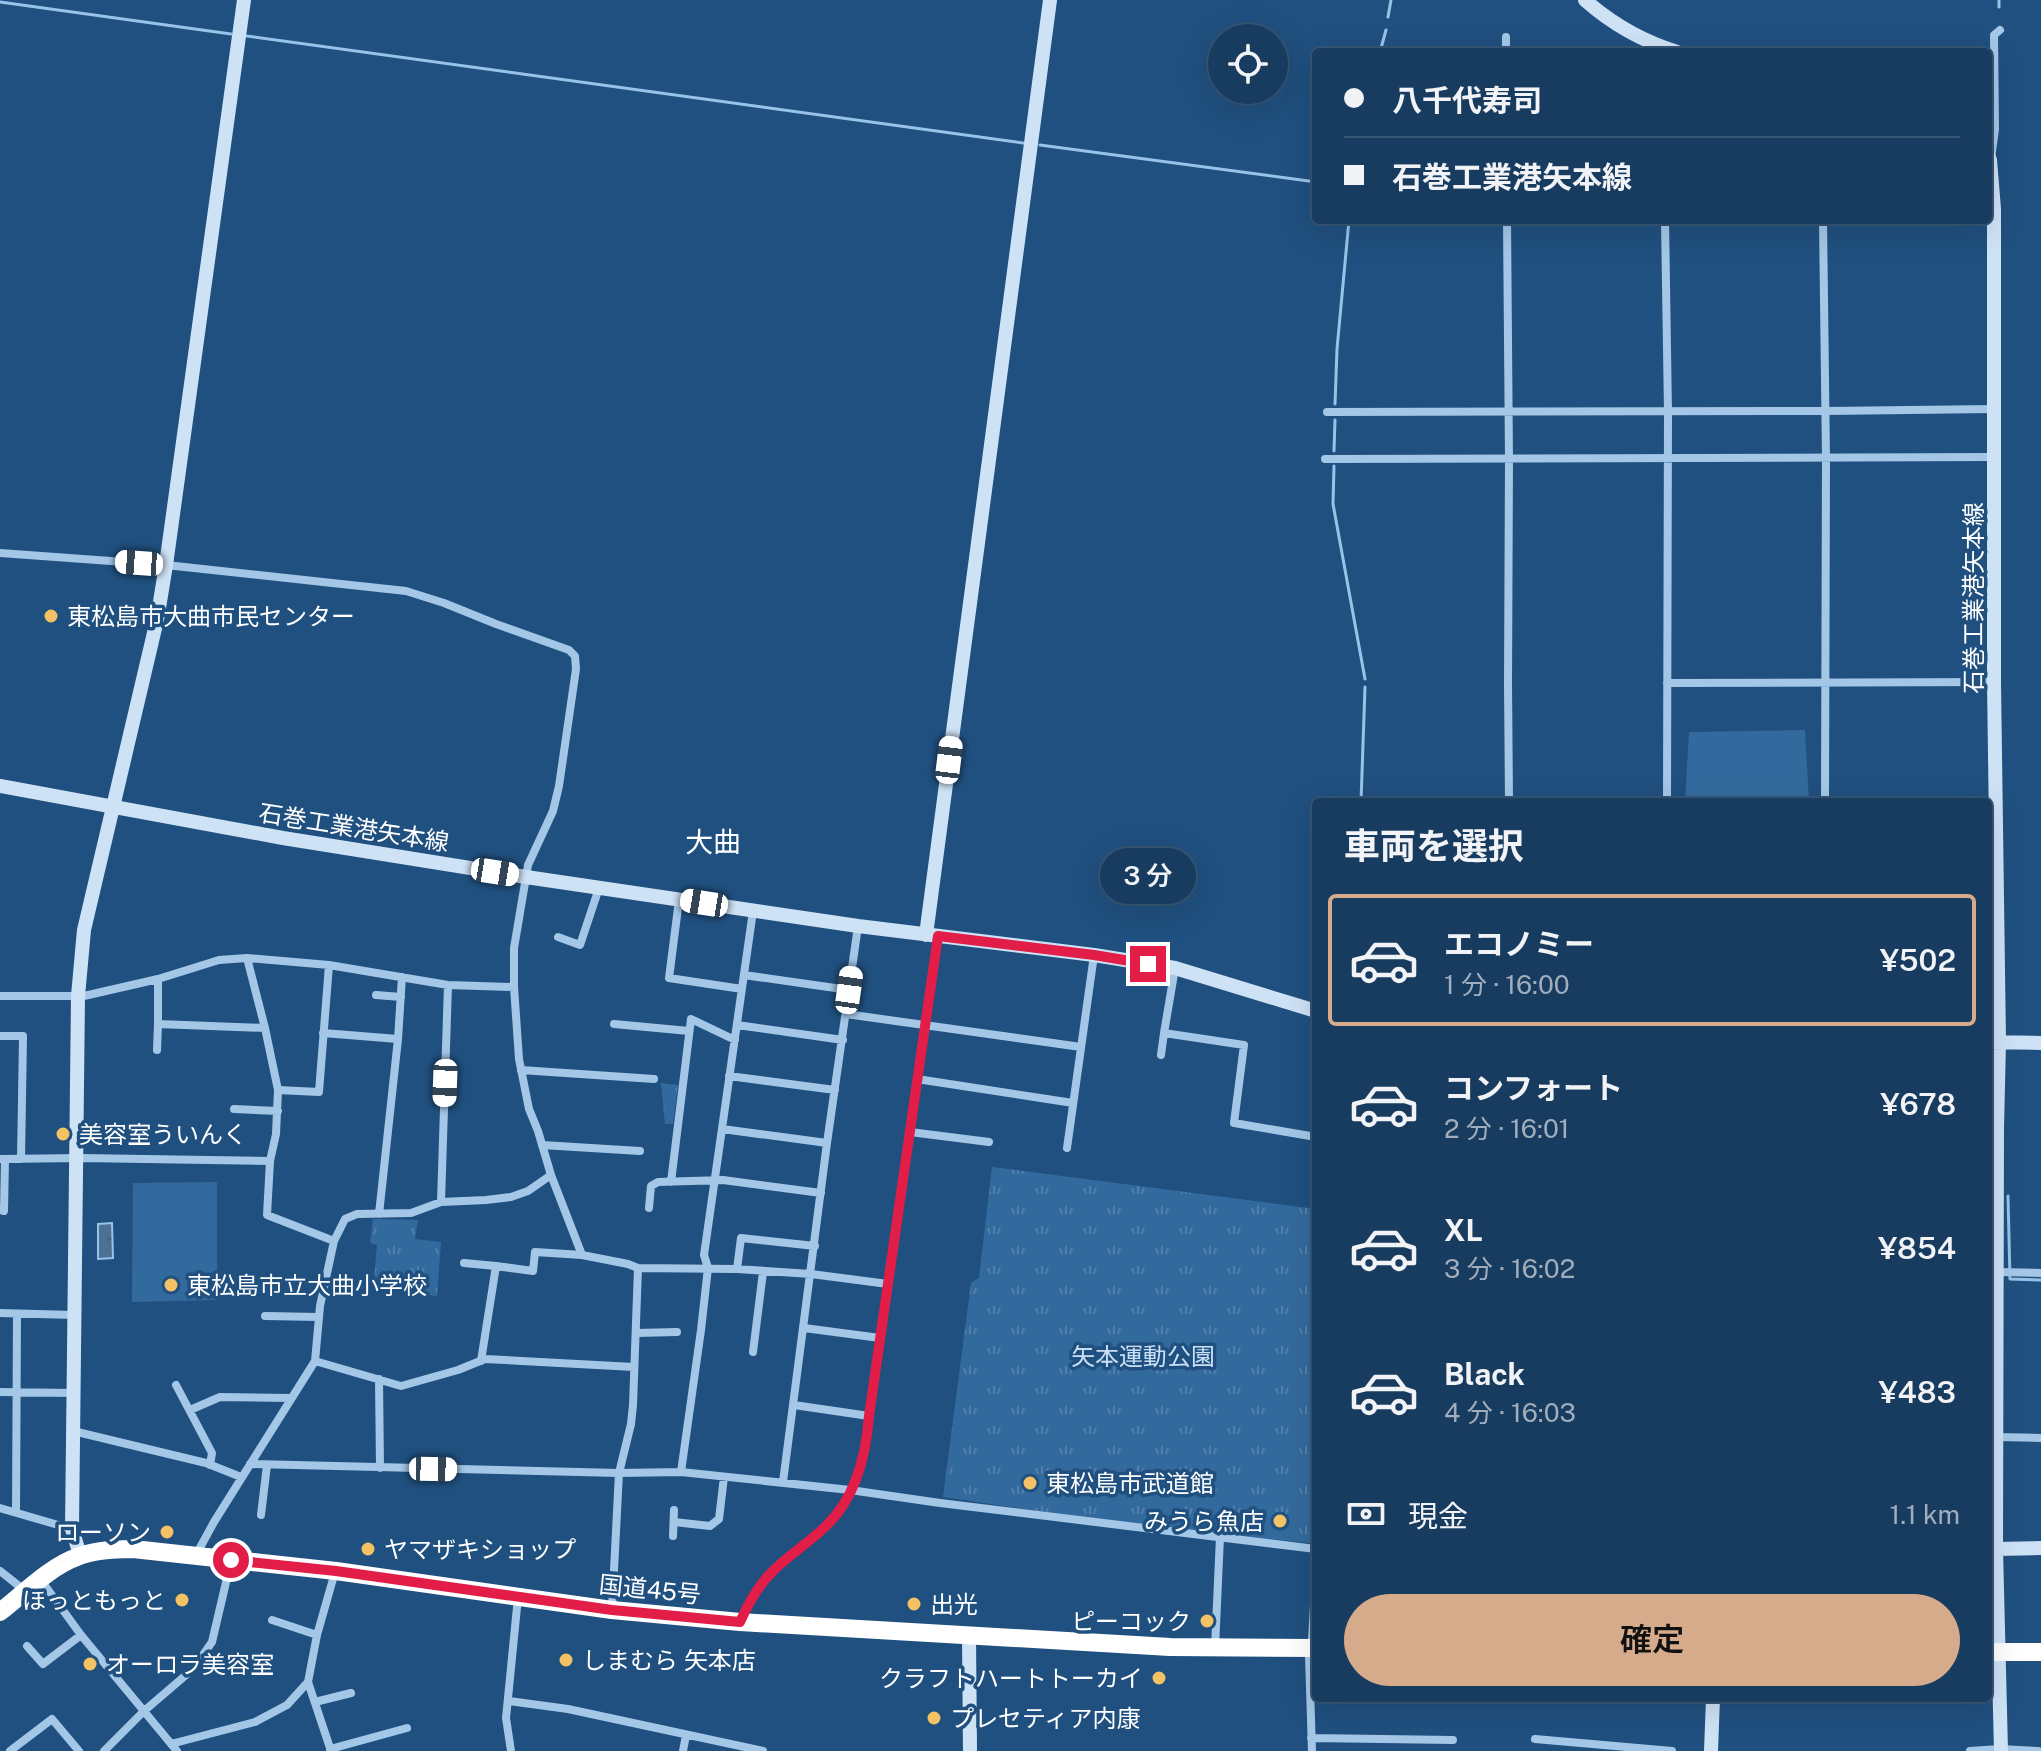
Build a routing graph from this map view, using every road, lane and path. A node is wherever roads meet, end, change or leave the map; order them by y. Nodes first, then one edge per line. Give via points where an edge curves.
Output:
1 (244, 0) edge
2 (1050, 0) edge
3 (1585, 0) edge
4 (2000, 30) dead end
5 (1506, 37) dead end
6 (1506, 48) edge
7 (1667, 48) edge
8 (1992, 144) edge
9 (1992, 189) edge
10 (1507, 224) edge
11 (1665, 224) edge
12 (1823, 224) edge
13 (1994, 409) junction
14 (1508, 411) junction
15 (1826, 411) junction
16 (1327, 412) dead end
17 (1668, 412) junction
18 (1994, 457) junction
19 (1667, 458) junction
20 (1826, 458) junction
21 (1325, 459) dead end
22 (1509, 460) junction
23 (0, 553) edge
24 (166, 565) junction
25 (1994, 682) junction
26 (1667, 683) junction
27 (1825, 683) junction
28 (0, 786) edge
29 (1509, 798) edge
30 (1667, 798) edge
31 (1825, 798) edge
32 (112, 808) junction
33 (526, 877) junction
34 (599, 888) junction
35 (679, 900) junction
36 (753, 911) junction
37 (858, 926) junction
38 (932, 935) junction
39 (558, 937) dead end
40 (1094, 955) junction
41 (247, 958) junction
42 (329, 965) junction
43 (1175, 968) junction
44 (744, 975) junction
45 (402, 977) junction
46 (158, 979) junction
47 (448, 985) junction
48 (514, 987) junction
49 (742, 989) junction
50 (849, 990) junction
51 (376, 995) dead end
52 (0, 996) edge
53 (78, 996) junction
54 (401, 997) junction
55 (1312, 1010) edge
56 (846, 1014) junction
57 (158, 1024) junction
58 (614, 1024) dead end
59 (925, 1024) junction
60 (737, 1025) junction
61 (265, 1028) junction
62 (689, 1031) junction
63 (323, 1033) junction
64 (1164, 1033) junction
65 (0, 1036) edge
66 (398, 1039) junction
67 (735, 1040) junction
68 (843, 1040) junction
69 (1993, 1042) edge
70 (2041, 1043) edge
71 (1081, 1047) junction
72 (157, 1050) dead end
73 (1161, 1055) dead end
74 (521, 1070) junction
75 (729, 1076) junction
76 (654, 1079) dead end
77 (917, 1079) junction
78 (278, 1090) junction
79 (835, 1090) junction
80 (1993, 1102) edge
81 (1073, 1103) junction
82 (234, 1109) dead end
83 (278, 1111) junction
84 (1992, 1128) edge
85 (722, 1129) junction
86 (910, 1132) junction
87 (1312, 1136) edge
88 (989, 1142) dead end
89 (827, 1143) junction
90 (542, 1145) junction
91 (1067, 1148) dead end
92 (640, 1151) dead end
93 (76, 1158) junction
94 (3, 1159) edge
95 (21, 1159) junction
96 (270, 1161) junction
97 (551, 1175) junction
98 (671, 1182) junction
99 (714, 1182) junction
100 (821, 1193) junction
101 (441, 1202) junction
102 (649, 1208) dead end
103 (0, 1210) edge
104 (379, 1214) junction
105 (334, 1241) junction
106 (815, 1246) junction
107 (582, 1255) junction
108 (464, 1263) dead end
109 (496, 1266) junction
110 (638, 1268) junction
111 (708, 1268) junction
112 (737, 1269) junction
113 (763, 1272) junction
114 (2006, 1272) junction
115 (2041, 1273) edge
116 (811, 1274) junction
117 (888, 1284) junction
118 (0, 1313) edge
119 (17, 1314) junction
120 (74, 1315) junction
121 (265, 1316) dead end
122 (319, 1317) junction
123 (804, 1328) junction
124 (677, 1332) dead end
125 (636, 1333) junction
126 (880, 1338) junction
127 (753, 1352) dead end
128 (315, 1361) junction
129 (481, 1361) junction
130 (634, 1367) junction
131 (379, 1379) junction
132 (176, 1385) dead end
133 (0, 1392) edge
134 (16, 1392) junction
135 (73, 1393) junction
136 (291, 1398) junction
137 (794, 1405) junction
138 (190, 1410) junction
139 (869, 1416) junction
140 (1992, 1421) edge
141 (73, 1431) junction
142 (1996, 1437) junction
143 (2041, 1438) edge
144 (250, 1464) junction
145 (210, 1465) junction
146 (267, 1465) junction
147 (380, 1468) junction
148 (681, 1472) junction
149 (619, 1473) junction
150 (241, 1477) junction
151 (724, 1477) junction
152 (783, 1482) junction
153 (850, 1490) junction
154 (1992, 1492) edge
155 (0, 1508) edge
156 (674, 1510) dead end
157 (16, 1512) junction
158 (261, 1515) dead end
159 (674, 1522) junction
160 (72, 1529) junction
161 (673, 1536) dead end
162 (1220, 1537) junction
163 (1312, 1548) edge
164 (2041, 1548) edge
165 (1992, 1550) edge
166 (80, 1555) junction
167 (196, 1556) junction
168 (231, 1560) junction
169 (0, 1571) edge
170 (336, 1571) junction
171 (33, 1586) junction
172 (518, 1596) junction
173 (612, 1610) junction
174 (0, 1612) edge
175 (272, 1620) dead end
176 (740, 1622) junction
177 (81, 1635) junction
178 (317, 1635) junction
179 (969, 1636) junction
180 (27, 1646) dead end
181 (1215, 1648) junction
182 (1312, 1648) edge
183 (1312, 1651) edge
184 (1994, 1652) edge
185 (2041, 1652) edge
186 (308, 1682) junction
187 (351, 1693) dead end
188 (509, 1701) junction
189 (315, 1702) junction
190 (1713, 1702) edge
191 (144, 1711) junction
192 (407, 1728) dead end
193 (686, 1735) junction
194 (1311, 1738) junction
195 (1535, 1739) dead end
196 (1453, 1740) dead end
197 (1562, 1746) edge
198 (174, 1748) edge
199 (1612, 1748) edge
200 (331, 1750) edge
201 (1660, 1750) edge
202 (2000, 1750) edge
203 (10, 1751) edge
204 (79, 1751) edge
205 (104, 1751) edge
206 (511, 1751) edge
207 (683, 1751) edge
208 (763, 1751) edge
209 (970, 1751) edge
210 (1312, 1751) edge
211 (1672, 1751) edge
212 (1711, 1751) edge
213 (1970, 1751) edge
214 (2038, 1751) edge

1 - 24 street
2 - 38 street
3 - 7 street via 1626,31
4 - 8 street via 1994,35
5 - 6 street
9 - 13 street, 石巻工業港矢本線
10 - 14 street
11 - 17 street
12 - 15 street
13 - 15 street
13 - 18 street, 石巻工業港矢本線
14 - 16 street
14 - 17 street
14 - 22 street
15 - 17 street
15 - 20 street
17 - 19 street
18 - 20 street
18 - 25 street, 石巻工業港矢本線
19 - 20 street
19 - 22 street
19 - 26 street
20 - 27 street
21 - 22 street
22 - 29 street
23 - 24 street
24 - 32 street
24 - 33 street via 406,591 569,650 576,669 559,786
25 - 27 street
25 - 69 street, 石巻工業港矢本線
26 - 27 street
26 - 30 street
27 - 31 street
28 - 32 street, 石巻工業港矢本線
32 - 33 street, 石巻工業港矢本線
32 - 53 street via 84,930
33 - 34 street, 石巻工業港矢本線
33 - 48 street via 514,948
34 - 35 street, 石巻工業港矢本線
34 - 39 street via 584,946
35 - 36 street, 石巻工業港矢本線
35 - 49 street via 669,978
36 - 37 street, 石巻工業港矢本線
36 - 44 street
37 - 38 street, 石巻工業港矢本線
37 - 50 street
38 - 40 street, 石巻工業港矢本線
38 - 59 street
40 - 43 street, 石巻工業港矢本線
40 - 71 street
41 - 42 street
41 - 46 street via 219,960
41 - 61 street
42 - 45 street
42 - 63 street
43 - 55 street, 石巻工業港矢本線
43 - 64 street
44 - 49 street
44 - 50 street
45 - 47 street
45 - 54 street
46 - 53 street
46 - 57 street
47 - 48 street
47 - 101 street
48 - 74 street
49 - 60 street
50 - 56 street
51 - 54 street
52 - 53 street
53 - 93 street
54 - 66 street
56 - 59 street
56 - 68 street
57 - 61 street
57 - 72 street
58 - 62 street
59 - 71 street
59 - 77 street
60 - 67 street
60 - 68 street
61 - 78 street
62 - 67 street via 691,1019
62 - 98 street
63 - 66 street
63 - 78 street via 319,1092
64 - 73 street
64 - 87 street via 1244,1045 1234,1123
65 - 95 street via 23,1036
66 - 104 street
67 - 75 street
68 - 79 street
69 - 70 street
69 - 80 street, 石巻工業港矢本線
71 - 81 street
74 - 76 street
74 - 90 street
75 - 79 street
75 - 85 street
77 - 81 street
77 - 86 street
78 - 83 street
79 - 89 street
80 - 84 street, 石巻工業港矢本線
81 - 91 street
82 - 83 street
83 - 96 street
84 - 114 street, 石巻工業港矢本線
85 - 89 street
85 - 99 street
86 - 88 street
86 - 117 street
89 - 100 street
90 - 92 street
90 - 97 street
93 - 95 street
93 - 96 street
93 - 120 street
94 - 95 street
94 - 103 street via 4,1211
96 - 105 street via 267,1215
97 - 101 street via 511,1197
97 - 107 street
98 - 99 street
98 - 102 street via 651,1186
99 - 100 street
99 - 111 street via 704,1255
100 - 106 street
101 - 104 street via 411,1213
104 - 105 street via 345,1219
105 - 122 street
106 - 112 street via 741,1238
106 - 116 street
107 - 109 street via 535,1252 533,1271
107 - 110 street
108 - 109 street
109 - 129 street
110 - 111 street
110 - 125 street
111 - 112 street
111 - 148 street
112 - 113 street
113 - 116 street
113 - 127 street
114 - 115 street
114 - 140 street, 石巻工業港矢本線
116 - 117 street
116 - 123 street
117 - 126 street
118 - 119 street
119 - 120 street
119 - 134 street
120 - 135 street
121 - 122 street
122 - 128 street
123 - 126 street
123 - 137 street
124 - 125 street
125 - 130 street
126 - 139 street
128 - 131 street
128 - 136 street
129 - 130 street
129 - 131 street via 401,1386
130 - 149 street via 631,1424
131 - 147 street
132 - 138 street
133 - 134 street
134 - 135 street
134 - 157 street
135 - 141 street
136 - 138 street via 220,1397
136 - 144 street
137 - 139 street
137 - 152 street
138 - 145 street via 212,1453
139 - 153 street via 867,1444
140 - 142 street, 石巻工業港矢本線
141 - 145 street
141 - 160 street
142 - 143 street
142 - 154 street, 石巻工業港矢本線
144 - 146 street
144 - 150 street
145 - 150 street
146 - 147 street
146 - 158 street
147 - 149 street
148 - 149 street
148 - 151 street
149 - 173 street
150 - 167 street
151 - 152 street
151 - 159 street via 719,1519 710,1526
152 - 153 street
153 - 162 street
153 - 176 street via 829,1523 772,1571
154 - 165 street, 石巻工業港矢本線
155 - 157 street
156 - 159 street
157 - 160 street
159 - 161 street
160 - 166 street
162 - 163 street
162 - 181 street
164 - 165 street
165 - 184 street, 石巻工業港矢本線
166 - 167 highway, 国道45号 via 121,1549
166 - 171 highway, 国道45号
167 - 168 highway, 国道45号
168 - 170 highway, 国道45号
168 - 191 street via 212,1642 193,1669
169 - 171 street
170 - 172 highway, 国道45号
170 - 178 street
171 - 174 highway, 国道45号
171 - 177 street
172 - 173 highway, 国道45号
172 - 188 street
173 - 176 highway, 国道45号
175 - 178 street
176 - 179 highway, 国道45号
177 - 180 street via 43,1664
177 - 191 street
178 - 186 street
179 - 181 highway, 国道45号
179 - 209 street
181 - 182 highway, 国道45号
183 - 194 street
184 - 185 highway
184 - 202 street, 石巻工業港矢本線
186 - 189 street
186 - 198 street via 287,1705 255,1722
187 - 189 street
188 - 193 street
188 - 206 street
189 - 200 street
190 - 212 street
191 - 198 street
191 - 205 street
192 - 200 street
193 - 207 street
193 - 208 street
194 - 196 street
194 - 210 street
195 - 197 street
197 - 199 street
199 - 201 street
201 - 211 street
202 - 213 street
202 - 214 street
203 - 204 street via 52,1719

